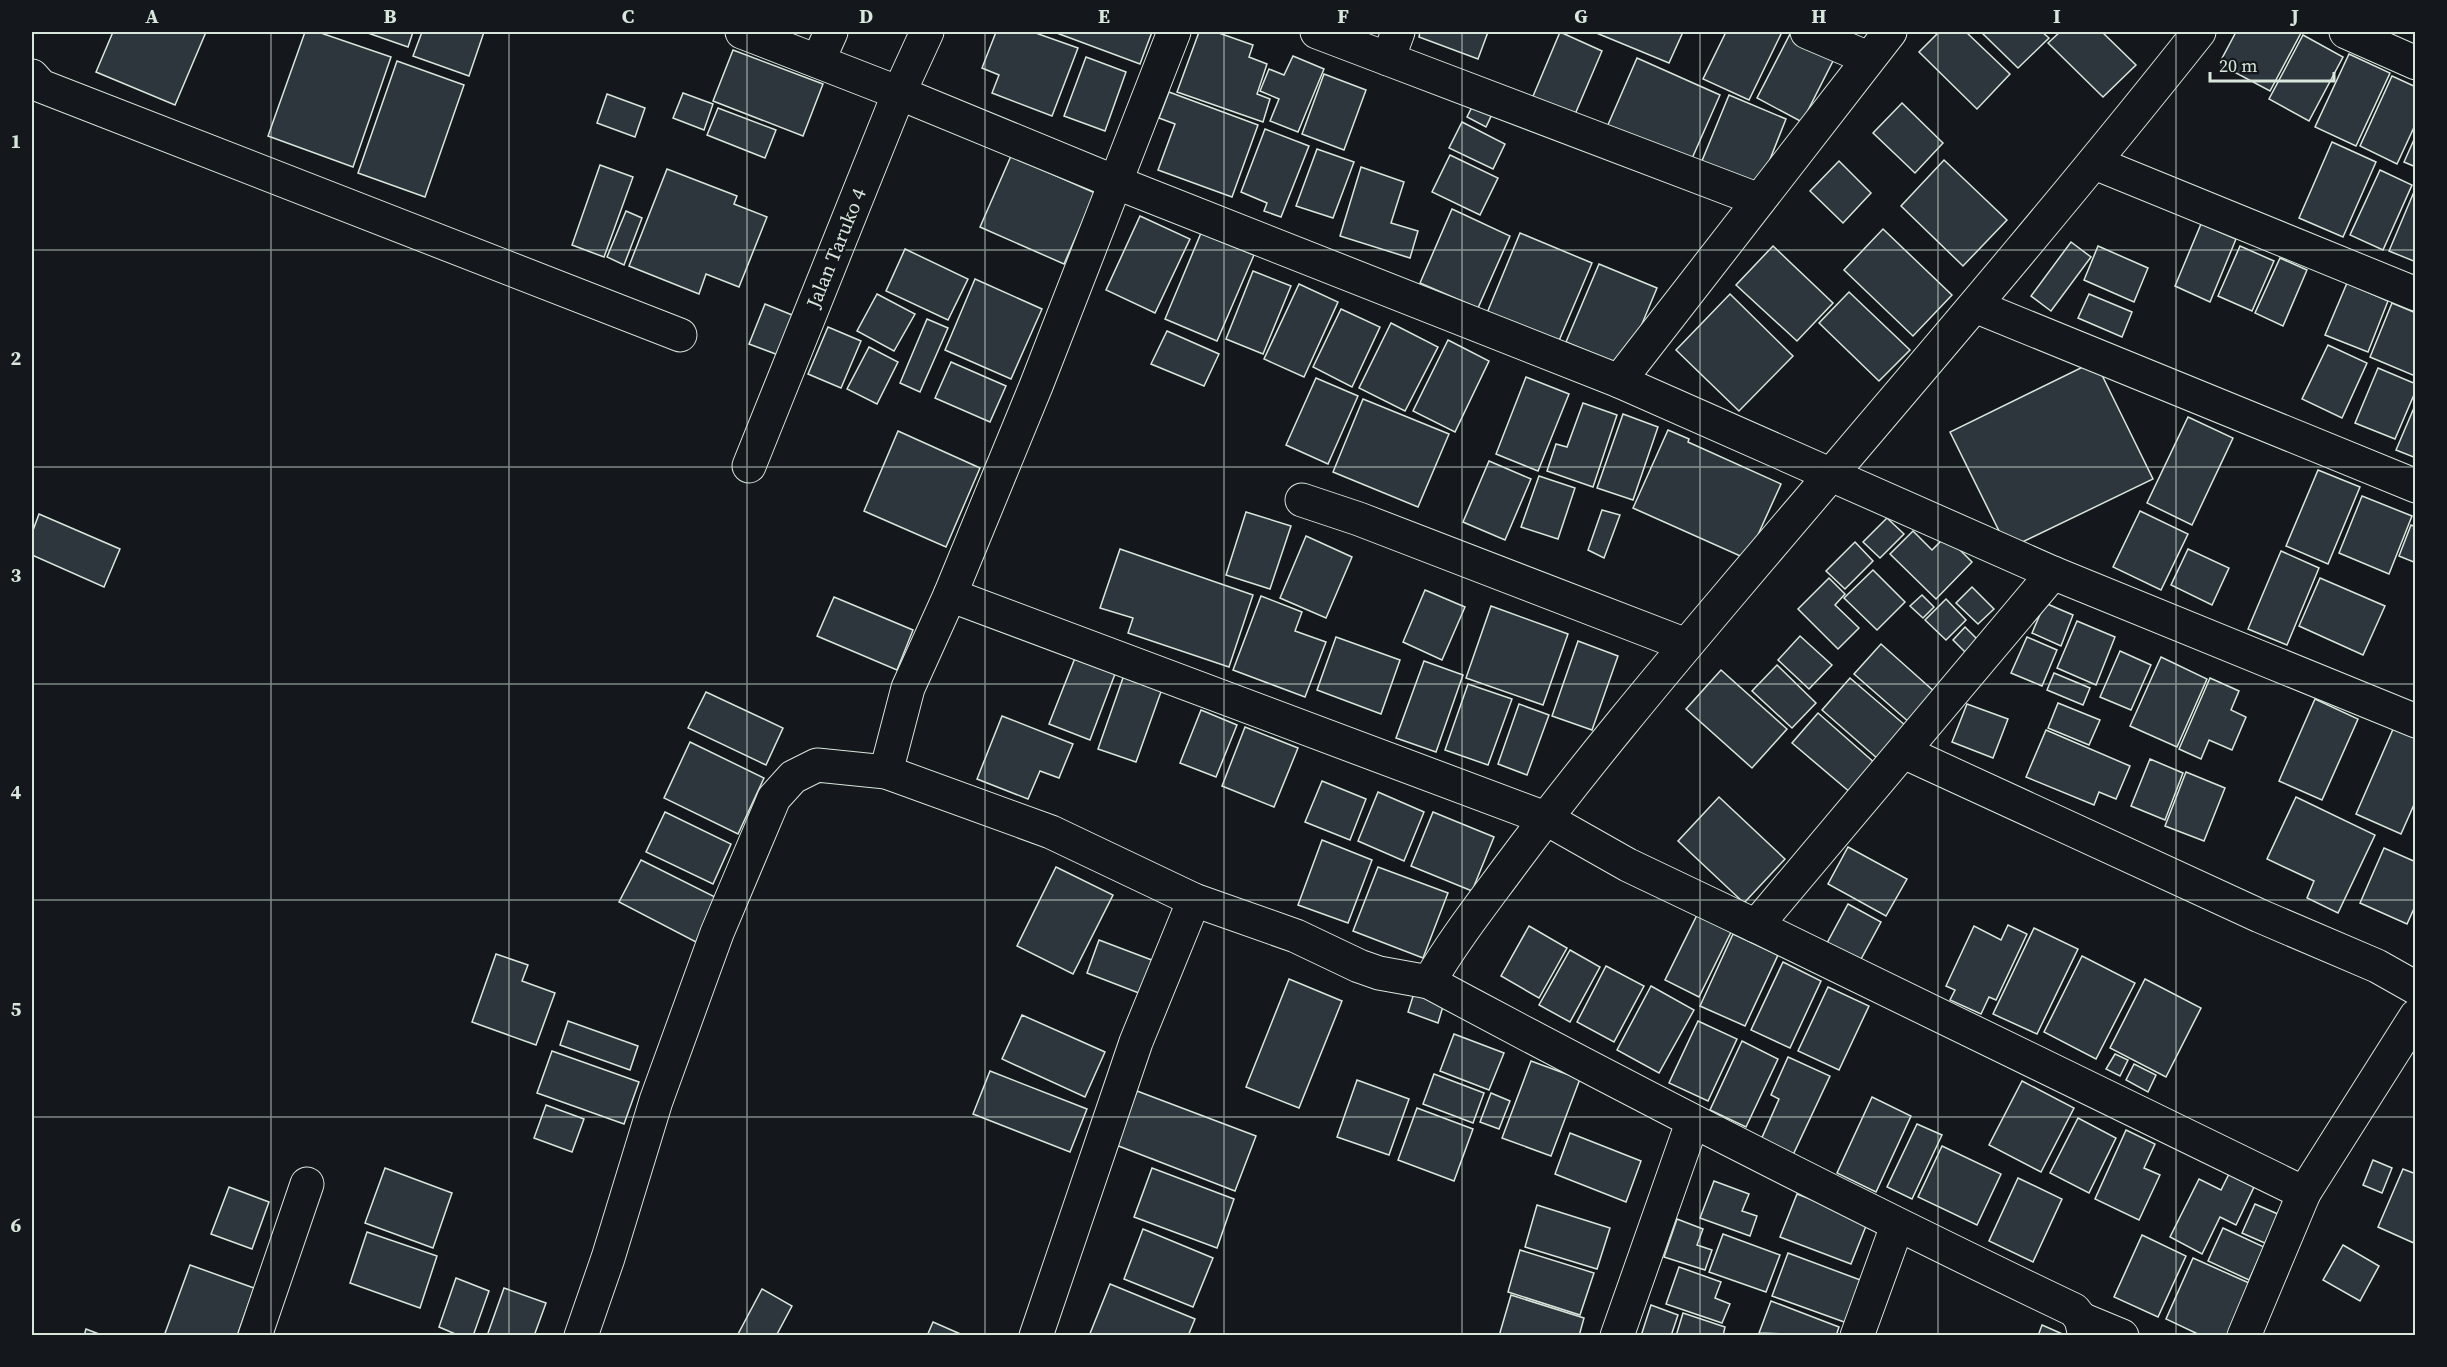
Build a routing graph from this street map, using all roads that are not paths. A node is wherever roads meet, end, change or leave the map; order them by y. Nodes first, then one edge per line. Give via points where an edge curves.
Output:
1 (742, 32) edge
2 (927, 32) edge
3 (1174, 32) edge
4 (1317, 32) edge
5 (1807, 32) edge
6 (1890, 32) edge
7 (2199, 32) edge
8 (2346, 32) edge
9 (1393, 45) edge
10 (825, 46) edge
11 (1868, 58) junction
12 (2415, 63) edge
13 (32, 76) edge
14 (899, 93) junction
15 (2095, 163) junction
16 (1115, 182) junction
17 (1759, 200) junction
18 (2415, 294) edge
19 (1975, 306) junction
20 (680, 335) dead end
21 (1619, 381) junction
22 (748, 466) dead end
23 (1831, 475) junction
24 (2415, 486) edge
25 (1302, 500) dead end
26 (2053, 573) junction
27 (950, 595) junction
28 (1686, 645) junction
29 (2415, 721) edge
30 (1904, 752) junction
31 (886, 772) junction
32 (1545, 819) junction
33 (1194, 900) junction
34 (1756, 926) junction
35 (1428, 982) junction
36 (2415, 988) edge
37 (2415, 1016) edge
38 (1692, 1123) junction
39 (307, 1184) dead end
40 (2304, 1193) junction
41 (1897, 1226) junction
42 (2083, 1327) edge
43 (255, 1335) edge
44 (580, 1335) edge
45 (1036, 1335) edge
46 (1617, 1335) edge
47 (1857, 1335) edge
48 (2122, 1335) edge
49 (2244, 1335) edge

1 - 10 street
2 - 14 street, Jalan Taruko 4
3 - 16 street
4 - 9 street
5 - 11 street
6 - 11 street
7 - 15 street
8 - 12 street
9 - 17 street
10 - 14 street
11 - 17 street
13 - 20 street via 41,86
14 - 16 street
14 - 22 street, Jalan Taruko 4
15 - 18 street
15 - 19 street
16 - 21 street
16 - 27 street
17 - 21 street
19 - 23 street
19 - 24 street
21 - 23 street
23 - 26 street
23 - 28 street
25 - 28 street
26 - 29 street
26 - 30 street
27 - 31 street via 908,688
27 - 32 street
28 - 32 street
30 - 34 street
30 - 36 street via 2377,966
31 - 33 street via 1051,832
31 - 44 street via 817,765 793,777 774,798 717,933 656,1101
32 - 34 street via 1628,865
32 - 35 street
33 - 35 street via 1296,936 1369,970
33 - 45 street via 1136,1042
34 - 40 street
35 - 38 street
37 - 40 street
38 - 41 street
38 - 46 street
39 - 43 street
40 - 49 street
41 - 42 street via 2074,1310
41 - 47 street
42 - 48 street

